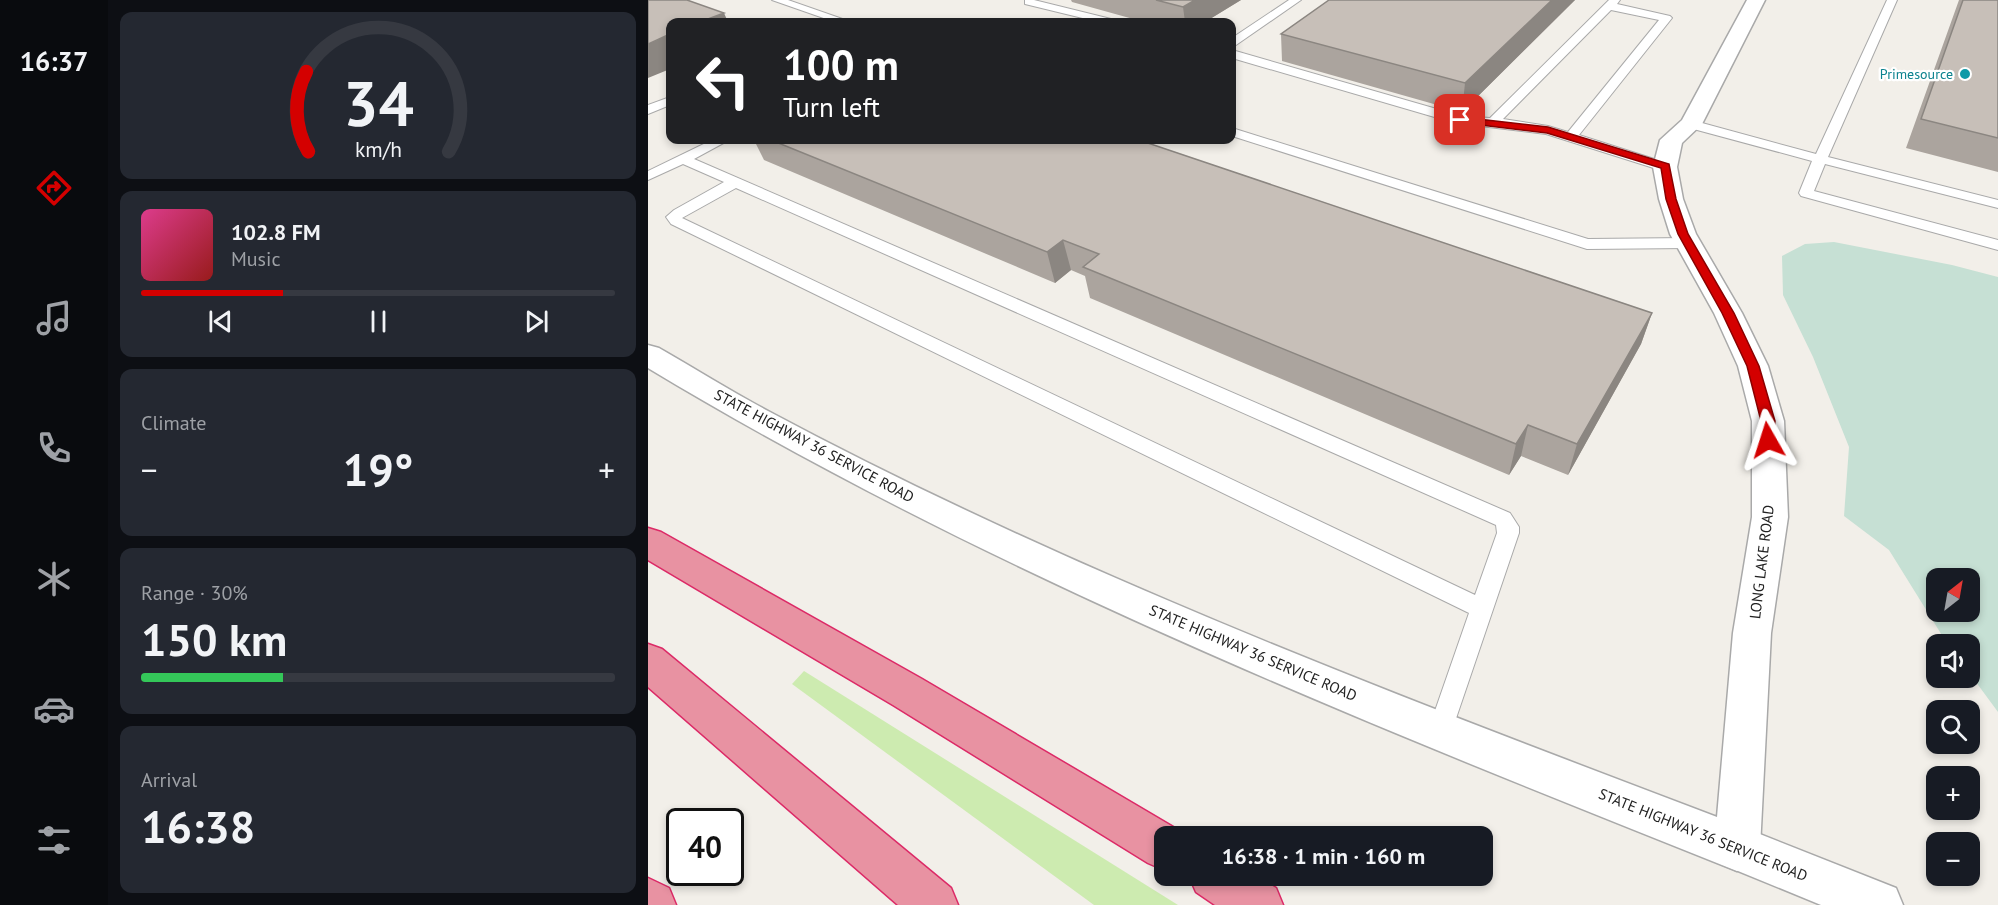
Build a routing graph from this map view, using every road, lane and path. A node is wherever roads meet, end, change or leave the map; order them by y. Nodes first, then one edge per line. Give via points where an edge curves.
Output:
1 (777, 0) edge
2 (1296, 0) edge
3 (1756, 0) edge
4 (1892, 0) edge
5 (1029, 1) edge
6 (1612, 3) edge
7 (833, 18) edge
8 (1095, 18) edge
9 (1236, 40) edge
10 (1236, 55) edge
11 (666, 103) edge
12 (648, 110) edge
13 (1493, 122) junction
14 (1690, 124) junction
15 (1236, 133) edge
16 (1571, 137) junction
17 (714, 144) edge
18 (683, 159) junction
19 (1820, 159) junction
20 (1665, 166) junction
21 (648, 176) edge
22 (736, 182) junction
23 (1998, 204) edge
24 (1689, 243) junction
25 (1998, 245) edge
26 (648, 355) edge
27 (648, 542) edge
28 (1482, 609) junction
29 (648, 662) edge
30 (1440, 731) junction
31 (1154, 841) edge
32 (1737, 848) junction
33 (1228, 886) edge
34 (648, 902) edge
35 (652, 905) edge
36 (934, 905) edge
37 (1259, 905) edge
38 (1879, 905) edge

1 - 7 lane
2 - 9 lane
3 - 14 street, LONG LAKE ROAD
4 - 19 lane
5 - 8 lane
6 - 13 lane
6 - 16 lane via 1665,18
10 - 13 lane via 1460,120
11 - 12 lane
13 - 16 lane
14 - 19 lane
14 - 20 street, LONG LAKE ROAD via 1671,140
15 - 24 lane via 1587,244
16 - 20 lane
17 - 18 lane
18 - 21 lane
18 - 22 lane
19 - 23 lane
19 - 25 lane via 1806,193
20 - 24 street, LONG LAKE ROAD via 1671,199
22 - 28 lane via 1503,519 1508,532
22 - 28 lane via 679,213 674,217 676,221
24 - 32 street, LONG LAKE ROAD via 1753,366 1768,421 1770,517 1752,633
26 - 30 street, STATE HIGHWAY 36 SERVICE ROAD via 761,421 1014,549
27 - 31 highway via 1025,761
28 - 30 lane
29 - 36 highway
30 - 32 street, STATE HIGHWAY 36 SERVICE ROAD
32 - 38 street, STATE HIGHWAY 36 SERVICE ROAD
33 - 37 highway
34 - 35 highway

